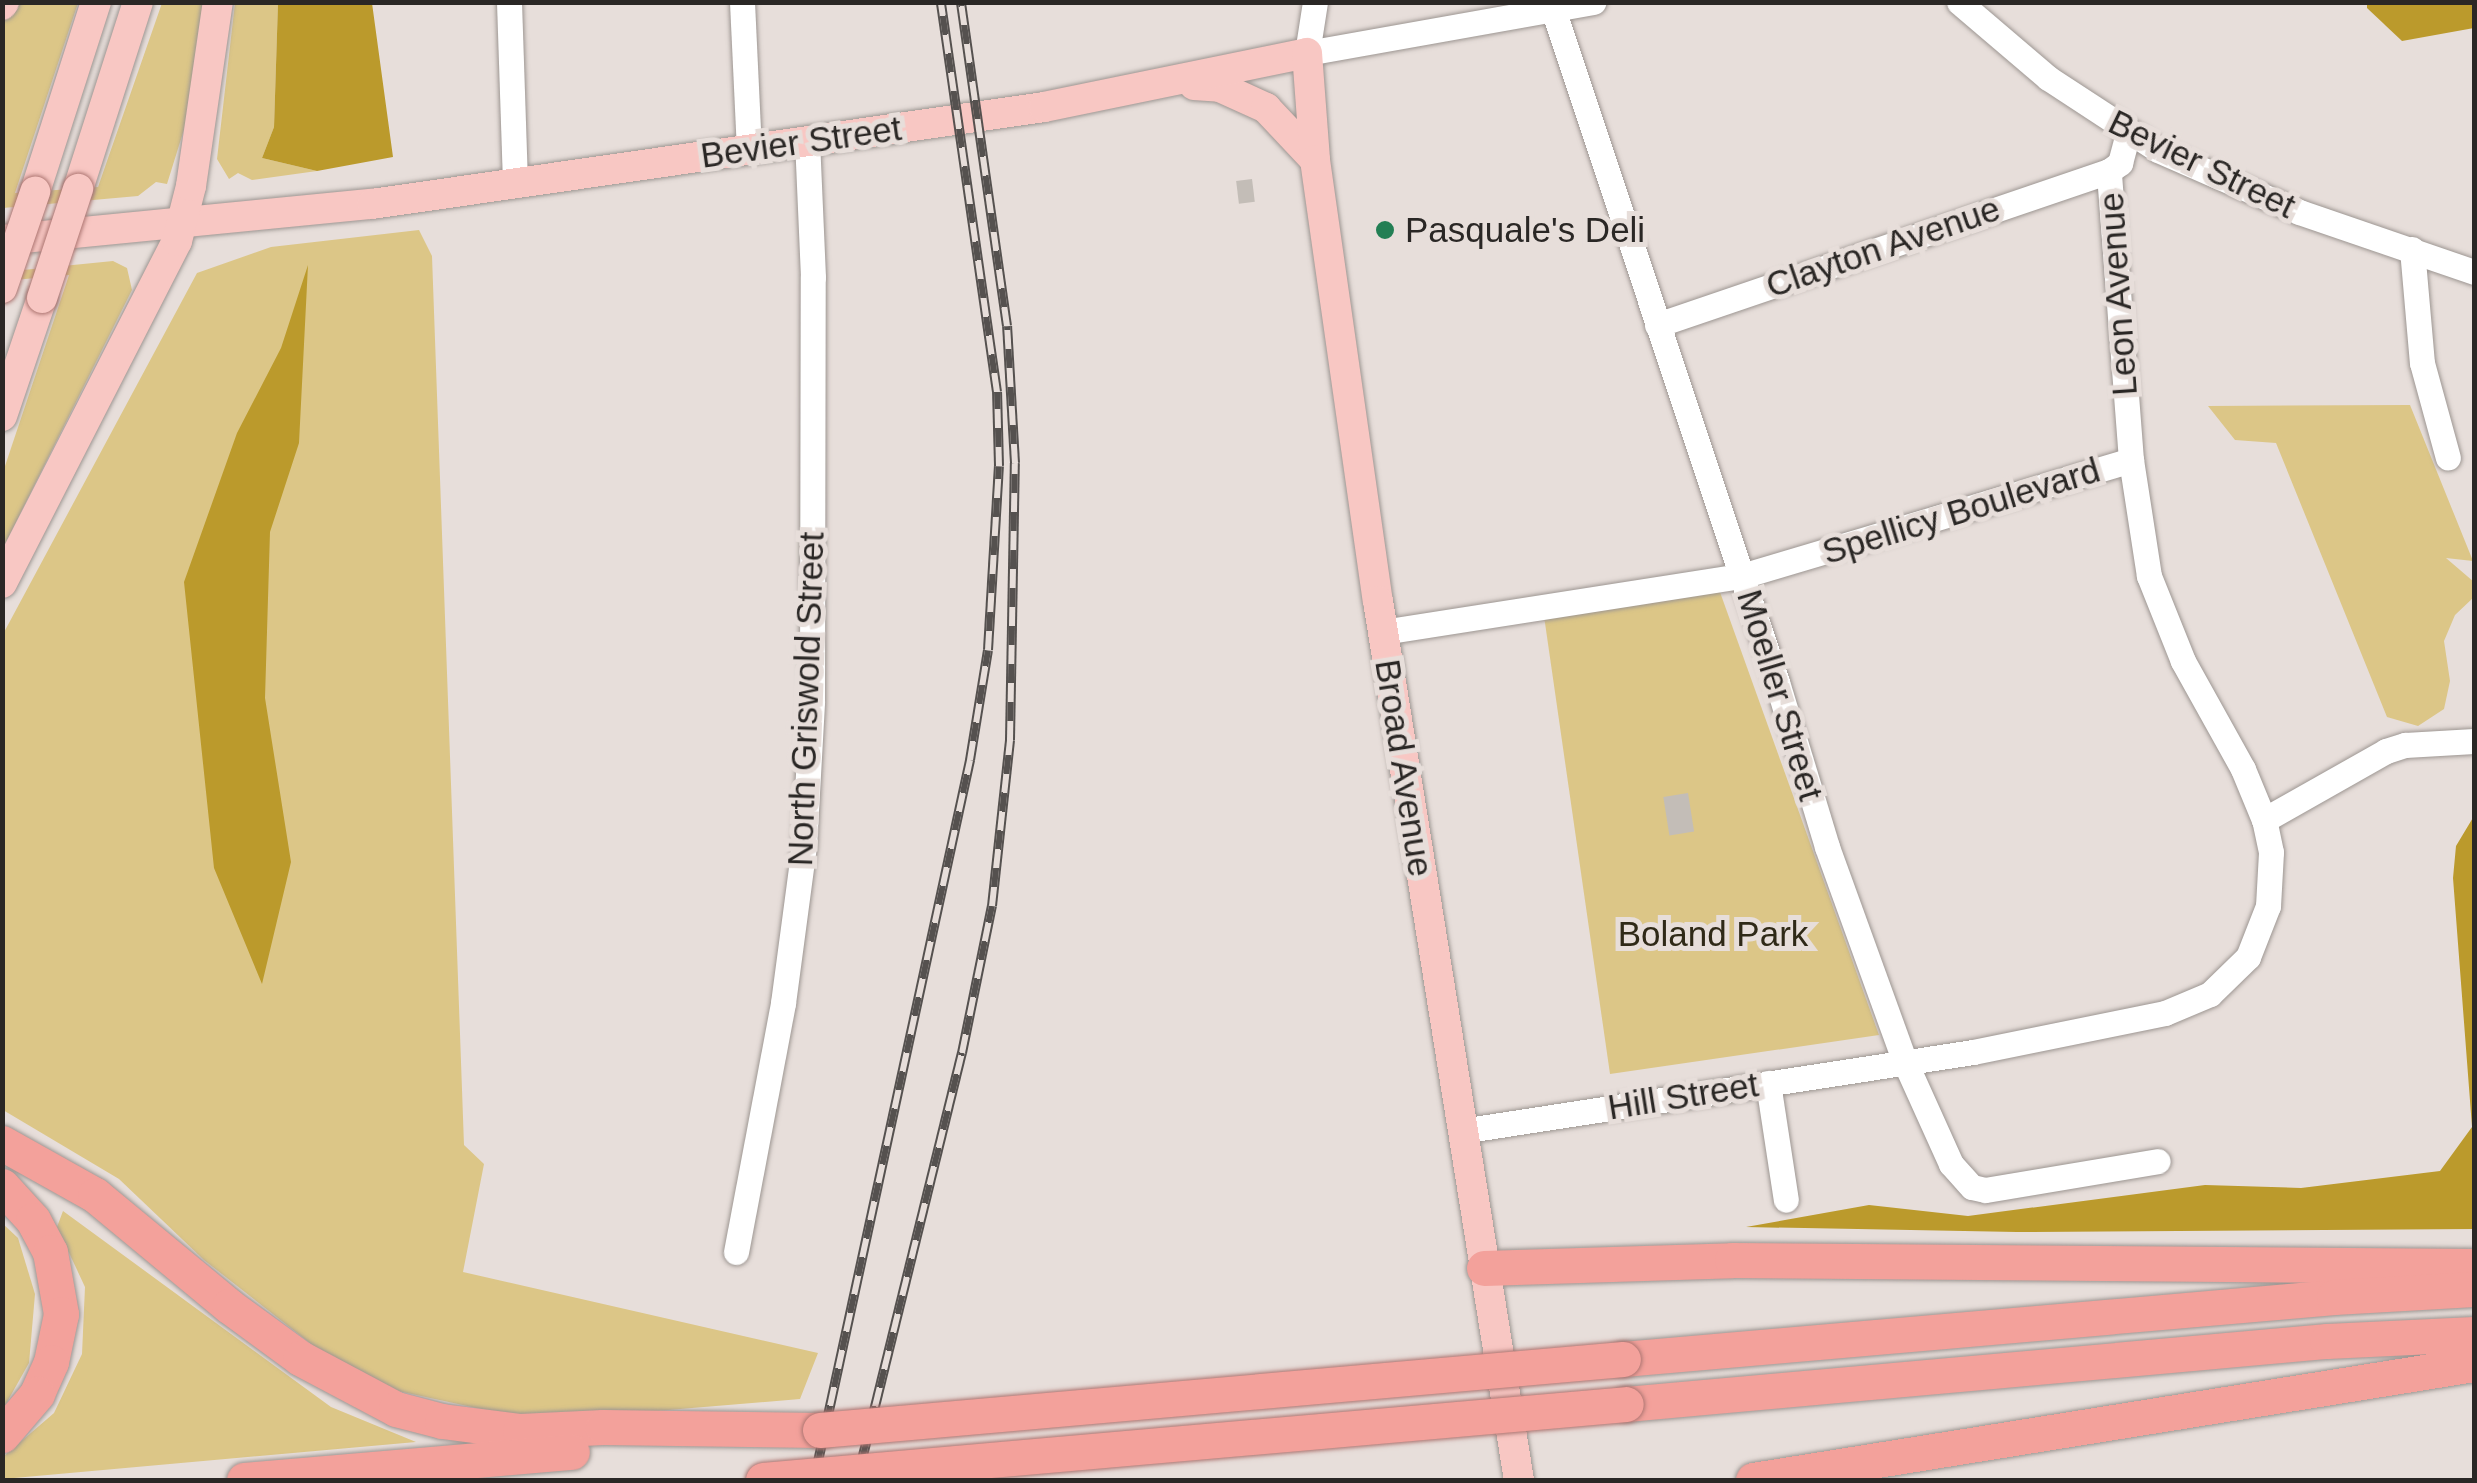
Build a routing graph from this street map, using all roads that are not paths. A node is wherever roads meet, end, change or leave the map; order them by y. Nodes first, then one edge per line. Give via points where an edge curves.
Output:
1 (96, 2) edge
2 (138, 2) edge
3 (218, 2) edge
4 (509, 2) edge
5 (742, 2) edge
6 (1316, 2) edge
7 (1592, 2) edge
8 (1958, 2) edge
9 (1554, 12) junction
10 (1307, 53) junction
11 (1156, 86) junction
12 (2128, 134) junction
13 (807, 140) junction
14 (749, 150) junction
15 (1315, 160) junction
16 (2109, 171) junction
17 (515, 183) junction
18 (184, 223) junction
19 (2, 240) edge
20 (2412, 249) junction
21 (2474, 272) edge
22 (2, 288) edge
23 (1657, 325) junction
24 (2, 416) edge
25 (2448, 458) dead end
26 (2130, 460) junction
27 (1742, 576) junction
28 (2, 582) edge
29 (1383, 632) junction
30 (2474, 741) edge
31 (2264, 820) junction
32 (1905, 1062) junction
33 (1768, 1083) junction
34 (1461, 1131) junction
35 (2, 1143) edge
36 (2158, 1161) dead end
37 (2, 1186) edge
38 (1786, 1200) dead end
39 (736, 1252) dead end
40 (2474, 1266) edge
41 (1484, 1268) junction
42 (2474, 1289) edge
43 (2474, 1334) edge
44 (2474, 1364) edge
45 (2, 1434) edge
46 (593, 1439) junction
47 (810, 1478) edge
48 (244, 1480) edge
49 (763, 1480) edge
50 (1519, 1480) edge
51 (1753, 1480) edge

1 - 22 main road, bridge
2 - 24 main road, bridge
3 - 18 main road
4 - 17 street
5 - 14 street
6 - 10 street
7 - 9 street, Bevier Street
8 - 12 street, Bevier Street
9 - 10 street, Bevier Street
9 - 23 street, Moeller Street
10 - 11 main road, Bevier Street
10 - 15 main road, Broad Avenue
11 - 13 main road, Bevier Street
11 - 15 main road via 1209,86 1254,101
12 - 16 street, Leon Avenue via 2120,163
12 - 20 street, Bevier Street via 2230,184
13 - 14 main road, Bevier Street
13 - 39 street, North Griswold Street via 812,664 804,846 783,1003
14 - 17 main road, Bevier Street
15 - 29 main road, Broad Avenue
16 - 23 street, Clayton Avenue
16 - 26 street, Leon Avenue
17 - 18 main road, Bevier Street
18 - 19 main road, Bevier Street
18 - 28 main road via 145,312
20 - 21 street, Bevier Street
20 - 25 street via 2422,364
23 - 27 street, Moeller Street
26 - 27 street, Spellicy Boulevard
26 - 31 street, Spellicy Boulevard via 2163,616
27 - 29 street, Spellicy Boulevard
27 - 32 street, Moeller Street via 1827,847
29 - 34 main road, Broad Avenue
30 - 31 street via 2404,744
31 - 32 street, Spellicy Boulevard via 2272,878 2259,936 2248,958 2210,994 2165,1012
32 - 33 street, Hill Street
32 - 36 street, Moeller Street via 1951,1164 1972,1187
33 - 34 street, Hill Street
33 - 38 street
34 - 41 main road, Broad Avenue
35 - 46 highway via 95,1195 252,1324 376,1401 468,1426
37 - 45 highway via 33,1220 50,1252 61,1314 37,1394
40 - 41 highway via 1713,1260
41 - 50 main road, Broad Avenue
42 - 46 highway, bridge via 820,1430
43 - 47 highway, bridge via 2327,1341
44 - 51 highway
46 - 48 highway
47 - 49 highway, bridge

